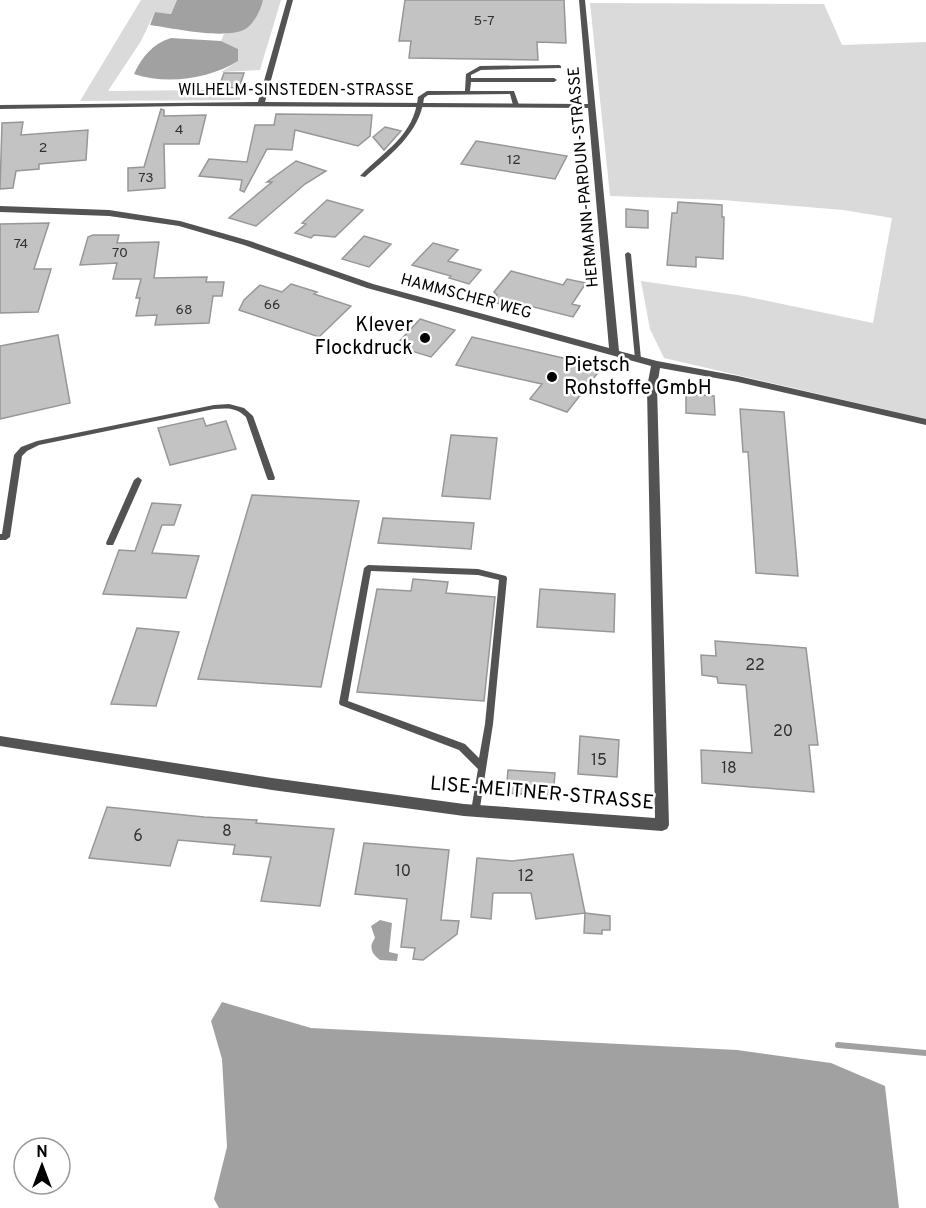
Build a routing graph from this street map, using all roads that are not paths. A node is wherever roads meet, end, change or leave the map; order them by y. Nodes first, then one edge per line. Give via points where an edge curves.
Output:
1 (290, 0) edge
2 (582, 0) edge
3 (560, 67) dead end
4 (468, 80) junction
5 (554, 80) dead end
6 (467, 92) junction
7 (261, 104) junction
8 (421, 105) junction
9 (516, 105) junction
10 (592, 106) junction
11 (0, 107) edge
12 (363, 176) dead end
13 (0, 209) edge
14 (628, 254) dead end
15 (614, 352) junction
16 (638, 359) junction
17 (656, 364) junction
18 (926, 422) edge
19 (271, 478) dead end
20 (138, 480) dead end
21 (0, 537) edge
22 (110, 543) dead end
23 (0, 741) edge
24 (483, 767) junction
25 (476, 811) junction

1 - 7 street
2 - 10 street, HERMANN-PARDUN-STRASSE
3 - 4 lane via 480,68 469,74
4 - 5 lane
4 - 6 lane
6 - 8 lane via 427,93 421,97
6 - 9 lane via 512,92
7 - 8 street, WILHELM-SINSTEDEN-STRASSE
7 - 11 street, WILHELM-SINSTEDEN-STRASSE
8 - 9 street, WILHELM-SINSTEDEN-STRASSE
8 - 12 lane via 421,112 407,134
9 - 10 street, WILHELM-SINSTEDEN-STRASSE
10 - 15 street, HERMANN-PARDUN-STRASSE
13 - 15 street, HAMMSCHER WEG via 109,213 180,224 370,286
14 - 16 lane
15 - 16 street, HAMMSCHER WEG
16 - 17 street, HAMMSCHER WEG
17 - 18 street, HAMMSCHER WEG
17 - 25 street, LISE-MEITNER-STRASSE via 652,387 662,825
19 - 21 lane via 249,416 244,409 232,405 37,443 18,455 6,537
20 - 22 lane
23 - 25 street, LISE-MEITNER-STRASSE
24 - 24 lane via 503,578 478,572 368,568 343,703 462,747
24 - 25 lane

